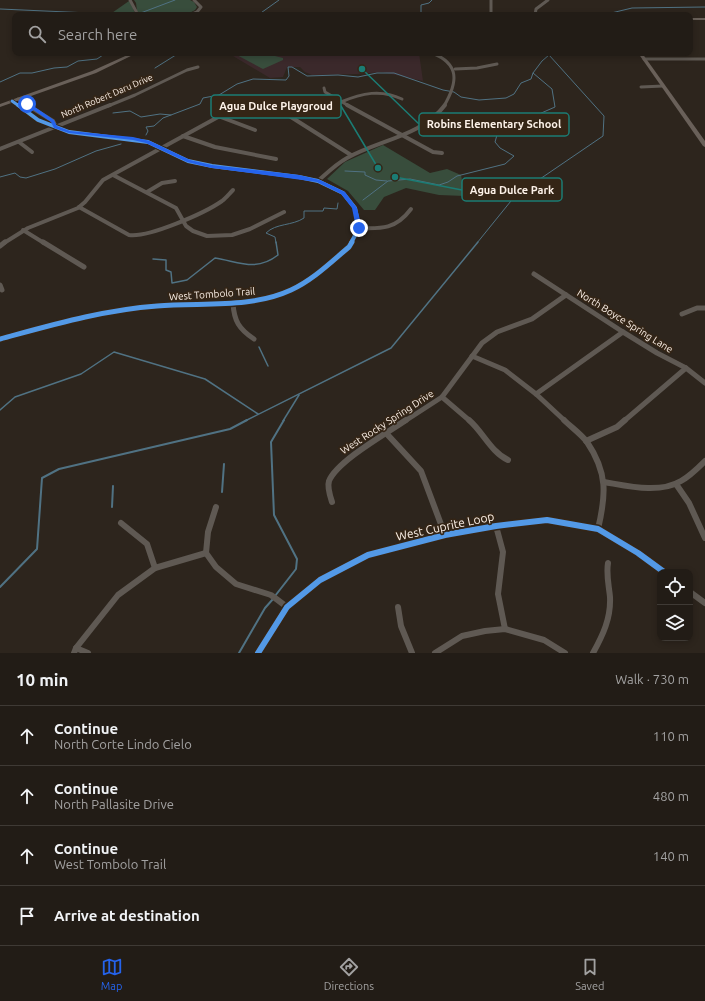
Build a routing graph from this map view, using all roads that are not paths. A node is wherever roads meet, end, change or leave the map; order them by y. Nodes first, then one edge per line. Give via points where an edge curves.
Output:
1 (130, 0) edge
2 (194, 0) edge
3 (491, 0) edge
4 (548, 0) edge
5 (136, 12) edge
6 (197, 12) edge
7 (491, 12) edge
8 (536, 12) edge
9 (693, 19) edge
10 (705, 19) edge
11 (129, 56) edge
12 (437, 56) edge
13 (642, 56) edge
14 (644, 59) junction
15 (705, 59) edge
16 (497, 64) dead end
17 (198, 67) dead end
18 (455, 69) junction
19 (663, 86) junction
20 (641, 87) dead end
21 (324, 88) dead end
22 (18, 99) junction
23 (402, 99) dead end
24 (12, 101) junction
25 (341, 102) junction
26 (0, 106) edge
27 (218, 116) junction
28 (432, 119) junction
29 (480, 125) dead end
30 (56, 127) junction
31 (255, 130) dead end
32 (401, 134) junction
33 (183, 136) junction
34 (19, 142) junction
35 (705, 145) edge
36 (160, 148) junction
37 (0, 149) edge
38 (32, 152) dead end
39 (442, 153) dead end
40 (351, 155) junction
41 (276, 159) dead end
42 (113, 175) junction
43 (174, 181) dead end
44 (318, 181) junction
45 (233, 190) dead end
46 (147, 192) junction
47 (79, 207) junction
48 (411, 208) dead end
49 (284, 212) dead end
50 (184, 219) junction
51 (359, 228) junction
52 (23, 230) junction
53 (0, 246) edge
54 (84, 267) dead end
55 (534, 274) dead end
56 (566, 295) junction
57 (233, 303) junction
58 (705, 308) edge
59 (682, 314) dead end
60 (622, 332) junction
61 (0, 339) edge
62 (254, 339) dead end
63 (472, 356) junction
64 (686, 368) junction
65 (705, 383) edge
66 (536, 394) junction
67 (442, 397) junction
68 (386, 434) junction
69 (586, 441) junction
70 (508, 460) dead end
71 (705, 461) edge
72 (604, 482) junction
73 (676, 484) junction
74 (332, 502) dead end
75 (216, 507) dead end
76 (121, 523) dead end
77 (496, 526) junction
78 (598, 529) junction
79 (445, 535) junction
80 (705, 538) edge
81 (206, 553) junction
82 (608, 563) dead end
83 (155, 568) junction
84 (660, 569) edge
85 (693, 594) edge
86 (705, 603) edge
87 (287, 607) junction
88 (398, 607) dead end
89 (505, 629) junction
90 (75, 650) edge
91 (88, 653) edge
92 (258, 653) edge
93 (412, 653) edge
94 (435, 653) edge
95 (565, 653) edge
96 (593, 653) edge

1 - 5 street
2 - 6 street via 201,7
3 - 7 street
4 - 8 street
9 - 10 street
11 - 22 street via 94,72
12 - 18 street
13 - 14 street
14 - 15 street
14 - 19 street
16 - 18 street
17 - 30 street, North Robert Daru Drive
18 - 28 street via 456,77 444,106
19 - 20 street
19 - 35 street
21 - 25 street via 325,92
22 - 24 street
22 - 30 street via 52,121
23 - 25 street via 386,93 372,93
24 - 26 street
24 - 30 street via 38,120
25 - 32 street
27 - 31 street
27 - 33 street
27 - 40 street via 257,96
28 - 29 street via 463,125
28 - 32 street
30 - 34 street, North Robert Daru Drive
30 - 36 street via 69,132 133,138
32 - 39 street via 433,152
32 - 40 street
33 - 36 street
33 - 41 street via 217,149
34 - 37 street, North Robert Daru Drive
34 - 38 street
36 - 42 street
36 - 44 street via 188,161
40 - 44 street
42 - 46 street
42 - 47 street via 103,180 90,198
43 - 46 street via 162,183
44 - 51 street via 343,193 355,208
45 - 50 street via 224,200
46 - 50 street via 176,208
47 - 50 street via 132,236
47 - 52 street
48 - 51 street via 405,218 389,227
49 - 50 street via 232,235 220,236 207,236 193,231 186,226
51 - 57 street, West Tombolo Trail via 349,247 308,282 290,292 261,300
52 - 53 street
52 - 54 street
55 - 56 street, North Boyce Spring Lane
56 - 60 street, North Boyce Spring Lane
56 - 63 street, West Rocky Spring Drive via 532,319 489,337
57 - 61 street, West Tombolo Trail via 156,306 86,316
57 - 62 street via 234,321 243,333
58 - 59 street via 697,308
60 - 64 street, North Boyce Spring Lane
60 - 66 street
63 - 66 street via 505,370
63 - 67 street, West Rocky Spring Drive
64 - 65 street, North Boyce Spring Lane
64 - 69 street via 617,427
66 - 69 street
67 - 68 street, West Rocky Spring Drive
67 - 70 street via 466,416 500,456
68 - 74 street, West Rocky Spring Drive via 344,461 336,471 329,481
68 - 79 street via 421,471
69 - 72 street
71 - 73 street
72 - 73 street via 651,488
72 - 78 street via 604,502
73 - 80 street via 689,503
75 - 81 street via 208,532
76 - 83 street via 147,544
77 - 78 street, West Cuprite Loop via 548,520
77 - 79 street, West Cuprite Loop
77 - 89 street via 503,552 498,594
78 - 84 street, West Cuprite Loop
79 - 87 street, West Cuprite Loop via 368,555 320,580
81 - 83 street
81 - 87 street via 216,567 236,584 271,595
82 - 96 street via 609,618
83 - 90 street via 118,595
85 - 86 street
87 - 92 street, West Cuprite Loop
88 - 93 street via 401,626
89 - 94 street via 484,630 462,636
89 - 95 street via 544,640
90 - 91 street

